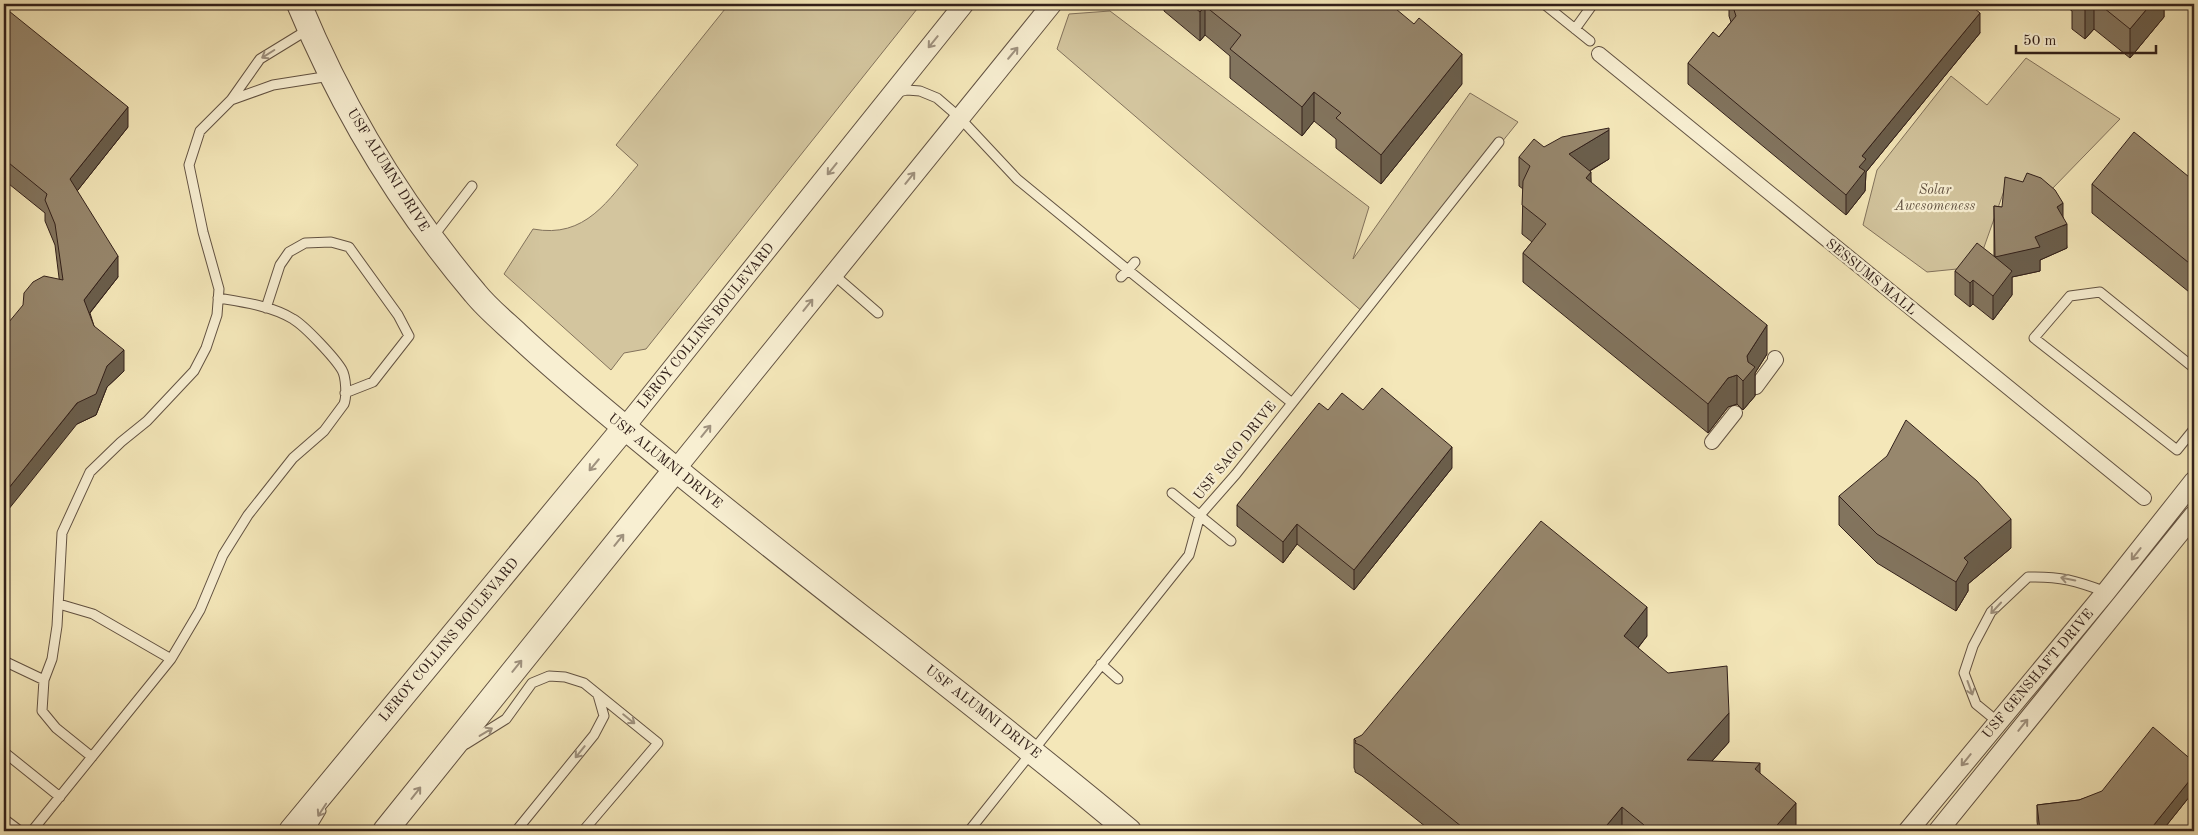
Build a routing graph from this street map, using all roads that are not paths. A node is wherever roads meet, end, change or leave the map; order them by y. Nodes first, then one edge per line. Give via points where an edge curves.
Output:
1 (299, 4) edge
2 (964, 4) edge
3 (1052, 4) edge
4 (1544, 4) edge
5 (1593, 4) edge
6 (309, 28) junction
7 (1575, 29) junction
8 (1590, 41) dead end
9 (1599, 54) dead end
10 (331, 76) junction
11 (892, 93) junction
12 (231, 100) junction
13 (959, 117) junction
14 (1499, 142) dead end
15 (472, 186) dead end
16 (431, 239) junction
17 (1135, 262) dead end
18 (1128, 270) junction
19 (833, 274) junction
20 (1121, 277) dead end
21 (218, 298) junction
22 (266, 308) junction
23 (878, 312) dead end
24 (1775, 358) dead end
25 (2194, 368) edge
26 (1756, 387) dead end
27 (345, 393) junction
28 (1292, 403) junction
29 (1735, 413) dead end
30 (625, 428) junction
31 (2194, 429) edge
32 (1712, 442) dead end
33 (676, 469) junction
34 (2194, 481) edge
35 (1172, 493) dead end
36 (2144, 498) dead end
37 (1200, 515) junction
38 (2189, 522) edge
39 (1232, 541) dead end
40 (2106, 592) junction
41 (59, 604) junction
42 (171, 659) junction
43 (4, 661) edge
44 (1101, 664) junction
45 (1118, 679) dead end
46 (44, 680) junction
47 (598, 694) junction
48 (1998, 722) junction
49 (378, 726) junction
50 (1033, 750) junction
51 (4, 752) edge
52 (92, 757) junction
53 (444, 757) junction
54 (60, 797) junction
55 (4, 819) edge
56 (20, 831) edge
57 (32, 831) edge
58 (291, 831) edge
59 (311, 831) edge
60 (385, 831) edge
61 (516, 831) edge
62 (583, 831) edge
63 (969, 831) edge
64 (1129, 831) edge
65 (1908, 831) edge
66 (1938, 831) edge

1 - 6 street, USF ALUMNI DRIVE
2 -> 11 street, LEROY COLLINS BOULEVARD
13 -> 3 street
4 - 7 lane
5 - 7 lane
6 - 10 street, USF ALUMNI DRIVE
6 -> 12 lane via 260,59
7 - 8 lane
9 - 36 street, SESSUMS MALL
10 - 12 lane via 273,85
10 - 16 street, USF ALUMNI DRIVE via 378,159
11 - 13 lane via 920,90 937,98
11 -> 30 street, LEROY COLLINS BOULEVARD
12 - 21 lane via 200,131 189,165 202,232 219,289
13 - 18 lane via 1017,178
19 -> 13 street
14 - 28 lane, USF SAGO DRIVE
15 - 16 lane
16 - 30 street, USF ALUMNI DRIVE via 477,296
17 - 18 lane
18 - 20 lane
18 - 28 lane
19 - 23 lane
33 -> 19 street
21 - 22 lane
21 - 41 lane via 217,315 194,371 147,421 90,472 62,533
22 - 27 lane via 293,319 320,344 342,371
22 - 27 lane via 280,265 289,252 305,243 331,242 349,248 398,315 409,336 373,382
24 - 26 street
25 - 31 lane via 2100,292 2070,296 2034,338 2177,450
27 - 42 lane via 344,404 324,431 293,458 248,515 223,555 200,610
28 - 37 lane, USF SAGO DRIVE
29 - 32 street
30 - 33 street, USF ALUMNI DRIVE
30 -> 49 street, LEROY COLLINS BOULEVARD
33 - 50 street, USF ALUMNI DRIVE
53 -> 33 street
34 -> 40 street, USF GENSHAFT DRIVE
35 - 37 lane
37 - 39 lane
37 - 44 lane, USF SAGO DRIVE via 1189,554
66 -> 38 street, USF GENSHAFT DRIVE
40 - 48 street, USF GENSHAFT DRIVE
40 -> 48 lane via 2052,576 2028,577 1991,612 1964,673 1976,704
41 - 42 lane via 93,614
41 - 46 lane via 52,659
42 - 52 lane
43 - 46 lane
44 - 45 lane
44 - 50 lane, USF SAGO DRIVE
46 - 52 lane via 42,711 56,728
53 -> 47 lane via 506,719 532,684 549,676 584,683
47 -> 61 lane via 604,716 594,735
47 -> 62 lane via 658,743
48 -> 65 street, USF GENSHAFT DRIVE
49 - 58 street, LEROY COLLINS BOULEVARD
49 -> 59 lane
50 - 63 lane, USF SAGO DRIVE
50 - 64 street, USF ALUMNI DRIVE
51 - 54 lane
52 - 54 lane
60 -> 53 street
54 - 57 lane
55 - 56 lane

